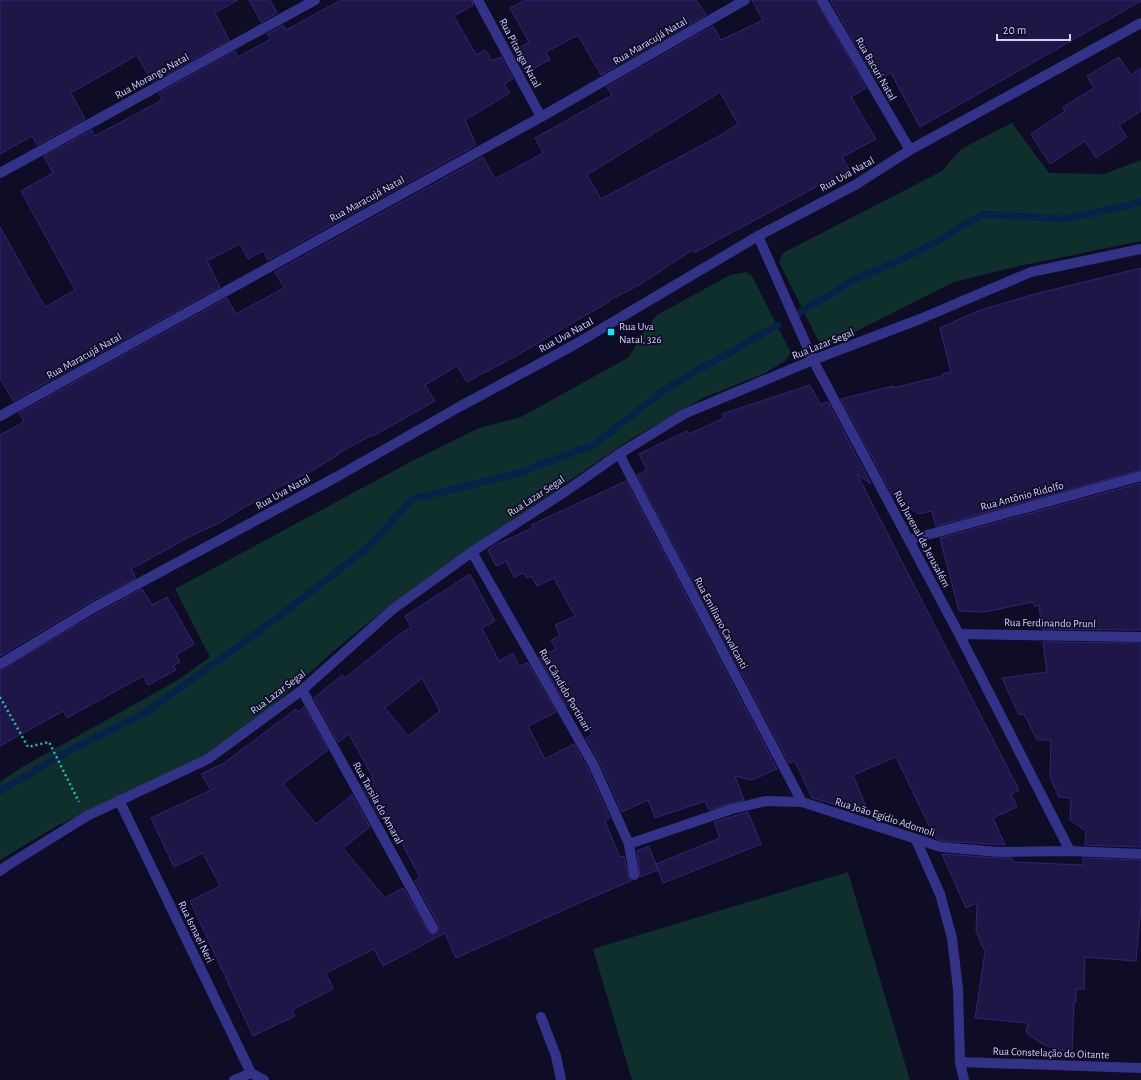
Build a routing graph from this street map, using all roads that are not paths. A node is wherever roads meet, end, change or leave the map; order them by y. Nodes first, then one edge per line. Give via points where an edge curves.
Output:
1 (315, 0) edge
2 (478, 0) edge
3 (745, 0) edge
4 (822, 0) edge
5 (1141, 23) edge
6 (541, 117) junction
7 (910, 150) junction
8 (0, 173) edge
9 (760, 240) junction
10 (1141, 249) edge
11 (813, 360) junction
12 (0, 416) edge
13 (619, 454) junction
14 (1141, 476) edge
15 (909, 540) junction
16 (472, 552) junction
17 (958, 634) junction
18 (1141, 637) edge
19 (0, 664) edge
20 (302, 690) junction
21 (119, 800) junction
22 (802, 802) junction
23 (916, 840) junction
24 (629, 844) junction
25 (1070, 851) junction
26 (1141, 854) edge
27 (0, 871) edge
28 (634, 875) dead end
29 (433, 928) dead end
30 (541, 1017) dead end
31 (960, 1062) junction
32 (1141, 1068) edge
33 (251, 1073) junction
34 (234, 1080) edge
35 (264, 1080) edge
36 (561, 1080) edge
37 (964, 1080) edge

1 - 8 street, Rua Morango Natal
2 - 6 street, Rua Pitanga Natal
3 - 6 street, Rua Maracujá Natal
4 - 7 street, Rua Bacuri Natal
5 - 7 street, Rua Uva Natal
6 - 12 street, Rua Maracujá Natal
7 - 9 street, Rua Uva Natal
9 - 11 street, Rua Juvenal de Jerusalém
9 - 19 street, Rua Uva Natal via 320,486 93,608
10 - 11 street, Rua Lazar Segal via 1030,272 920,319
11 - 13 street, Rua Lazar Segal via 684,414
11 - 15 street, Rua Juvenal de Jerusalém
13 - 16 street, Rua Lazar Segal
13 - 22 street, Rua Emiliano Cavalcanti
14 - 15 street, Rua Antônio Ridolfo
15 - 17 street, Rua Juvenal de Jerusalém
16 - 20 street, Rua Lazar Segal via 393,609
16 - 24 street, Rua Cândido Portinari via 593,764
17 - 18 street, Rua Ferdinando Prunl
17 - 25 street, Rua Juvenal de Jerusalém
20 - 21 street, Rua Lazar Segal via 208,759
20 - 29 street, Rua Tarsila do Amaral
21 - 27 street, Rua Lazar Segal via 86,816
21 - 33 street, Rua Ismael Neri
22 - 23 street, Rua João Egídio Adomoli
22 - 24 street, Rua João Egídio Adomoli via 766,801 732,809
23 - 25 street, Rua João Egídio Adomoli via 940,847 998,852
23 - 31 street via 940,894 952,938 958,989
24 - 28 street, Rua Cândido Portinari
25 - 26 street, Rua João Egídio Adomoli
30 - 36 street via 556,1056
31 - 32 street, Rua Constelação do Oitante
31 - 37 street
33 - 34 street
33 - 35 street

